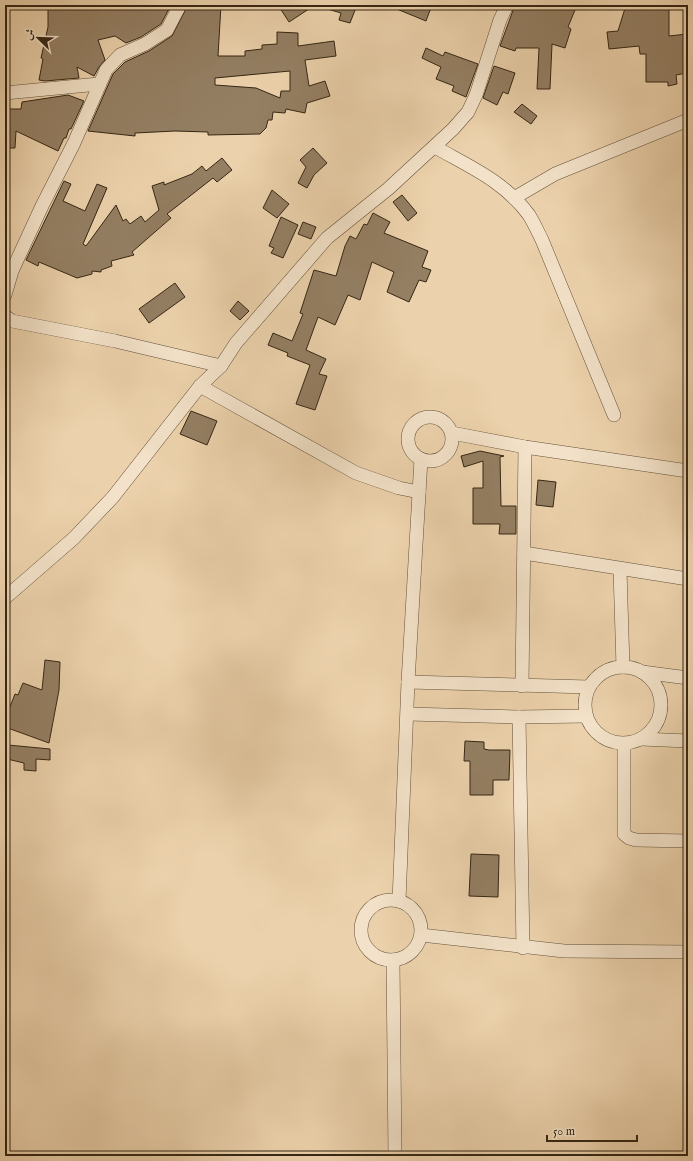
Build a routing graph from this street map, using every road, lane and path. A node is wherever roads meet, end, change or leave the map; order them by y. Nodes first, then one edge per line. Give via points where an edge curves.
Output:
1 (180, 5) edge
2 (507, 5) edge
3 (99, 84) junction
4 (5, 93) edge
5 (688, 120) edge
6 (435, 147) junction
7 (514, 198) junction
8 (5, 295) edge
9 (5, 316) edge
10 (220, 366) junction
11 (200, 386) junction
12 (614, 415) dead end
13 (452, 433) junction
14 (525, 448) junction
15 (421, 459) junction
16 (688, 471) edge
17 (419, 492) junction
18 (524, 553) junction
19 (620, 570) junction
20 (688, 580) edge
21 (5, 598) edge
22 (623, 667) junction
23 (641, 672) junction
24 (688, 678) edge
25 (408, 682) junction
26 (522, 686) junction
27 (589, 687) junction
28 (408, 714) junction
29 (586, 716) junction
30 (519, 718) junction
31 (641, 739) junction
32 (688, 741) edge
33 (624, 744) junction
34 (688, 841) edge
35 (399, 901) junction
36 (421, 935) junction
37 (523, 948) junction
38 (688, 952) edge
39 (393, 960) junction
40 (395, 1156) edge

1 - 3 street via 167,30 145,44 120,55 106,70
2 - 6 street via 468,112
3 - 4 street
3 - 8 street via 74,143 12,271
5 - 7 street via 555,174
6 - 7 street via 494,180
6 - 10 street via 327,238 236,343
7 - 12 street via 530,216 542,240
9 - 10 street via 12,321 115,341
10 - 11 street
11 - 17 street via 356,473 398,488
11 - 21 street via 113,497 74,538
13 - 14 street
13 - 15 street via 452,443 448,452 440,459
13 - 15 street via 446,423 436,418 425,417 416,422 409,431 408,442 412,452
14 - 16 street
14 - 18 street
15 - 17 street
17 - 25 street
18 - 19 street
18 - 26 street
19 - 20 street
19 - 22 street
22 - 23 street
22 - 27 street via 610,669 598,676
23 - 24 street
23 - 31 street via 652,680 659,692 661,705 652,731
25 - 26 street
25 - 28 street
26 - 27 street
27 - 29 street via 584,706
28 - 30 street
28 - 35 street
29 - 30 street
29 - 33 street via 591,728 600,737
30 - 37 street
31 - 32 street
31 - 33 street
33 - 34 street via 624,834 636,840
35 - 36 street via 412,908 420,920
35 - 39 street via 384,900 371,907 363,920 361,934 367,948 379,957
36 - 37 street
36 - 39 street via 411,952
37 - 38 street via 564,951
39 - 40 street

